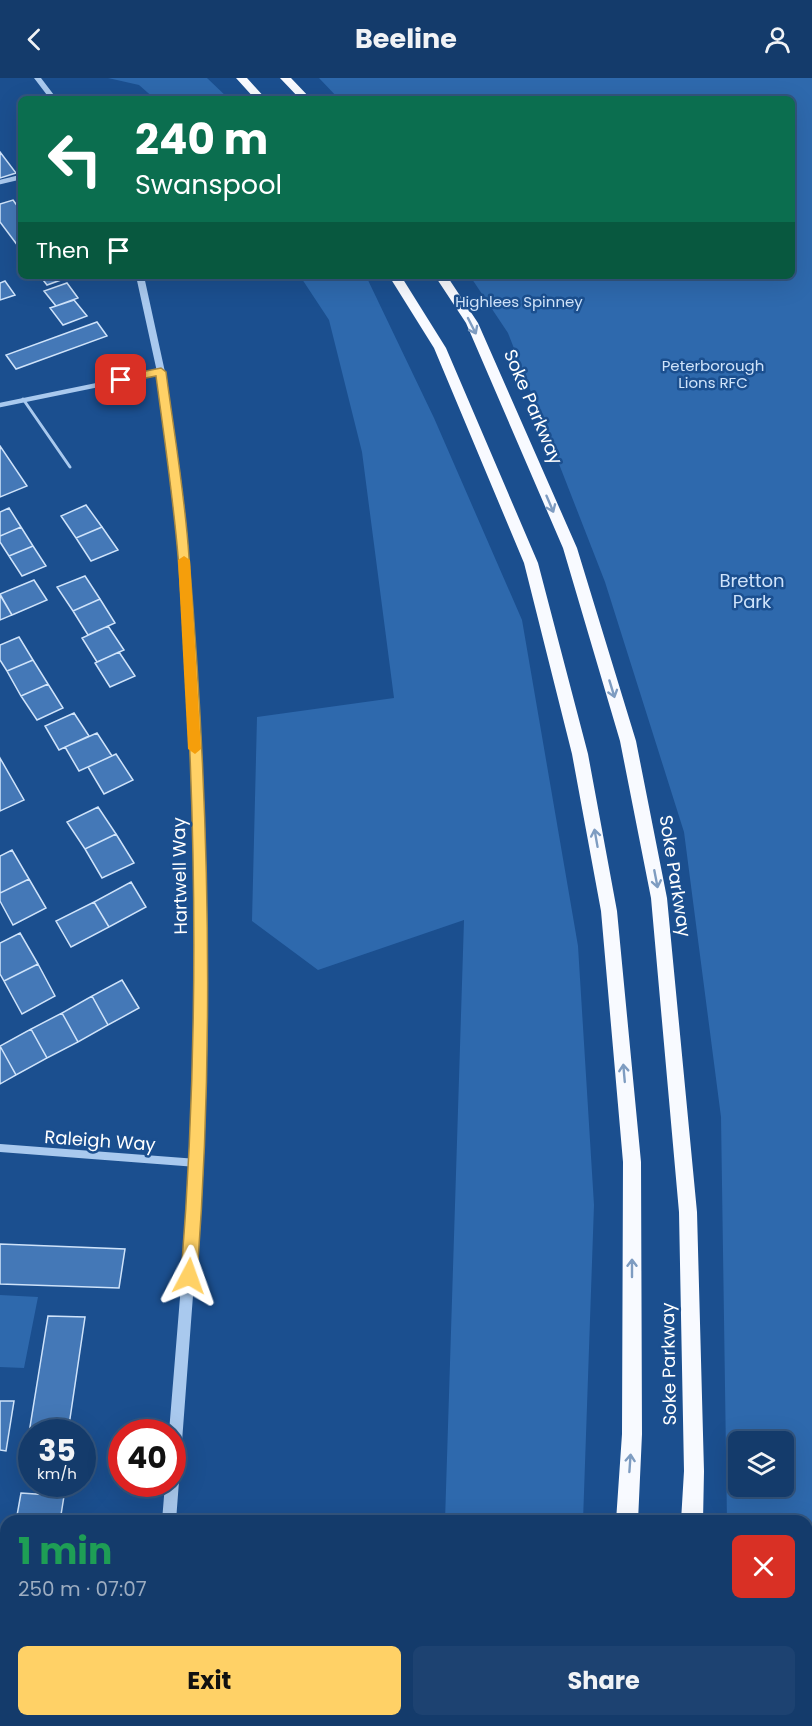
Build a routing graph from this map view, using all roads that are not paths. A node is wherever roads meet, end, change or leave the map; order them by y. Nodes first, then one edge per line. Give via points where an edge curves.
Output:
1 (37, 78) edge
2 (241, 78) edge
3 (285, 78) edge
4 (52, 96) edge
5 (258, 96) edge
6 (303, 96) edge
7 (18, 178) edge
8 (0, 182) edge
9 (141, 279) edge
10 (397, 279) edge
11 (443, 279) edge
12 (161, 372) junction
13 (23, 399) junction
14 (0, 405) edge
15 (70, 467) dead end
16 (0, 1149) edge
17 (197, 1163) junction
18 (177, 1419) edge
19 (171, 1497) edge
20 (169, 1515) edge
21 (627, 1515) edge
22 (692, 1515) edge

1 - 4 street
2 - 5 highway
3 - 6 highway
7 - 8 street
9 - 12 street, Hartwell Way
21 -> 10 highway, Soke Parkway via 632,1434 632,1162 609,911 580,754 531,563 440,348
11 -> 22 highway, Soke Parkway via 472,323 570,549 628,741 659,898 688,1212
12 - 13 street
12 - 17 street, Hartwell Way via 184,555 199,820 201,1010
13 - 14 street
13 - 15 lane
16 - 17 street, Raleigh Way
17 - 18 street, Hartwell Way
19 - 20 street, Hartwell Way

